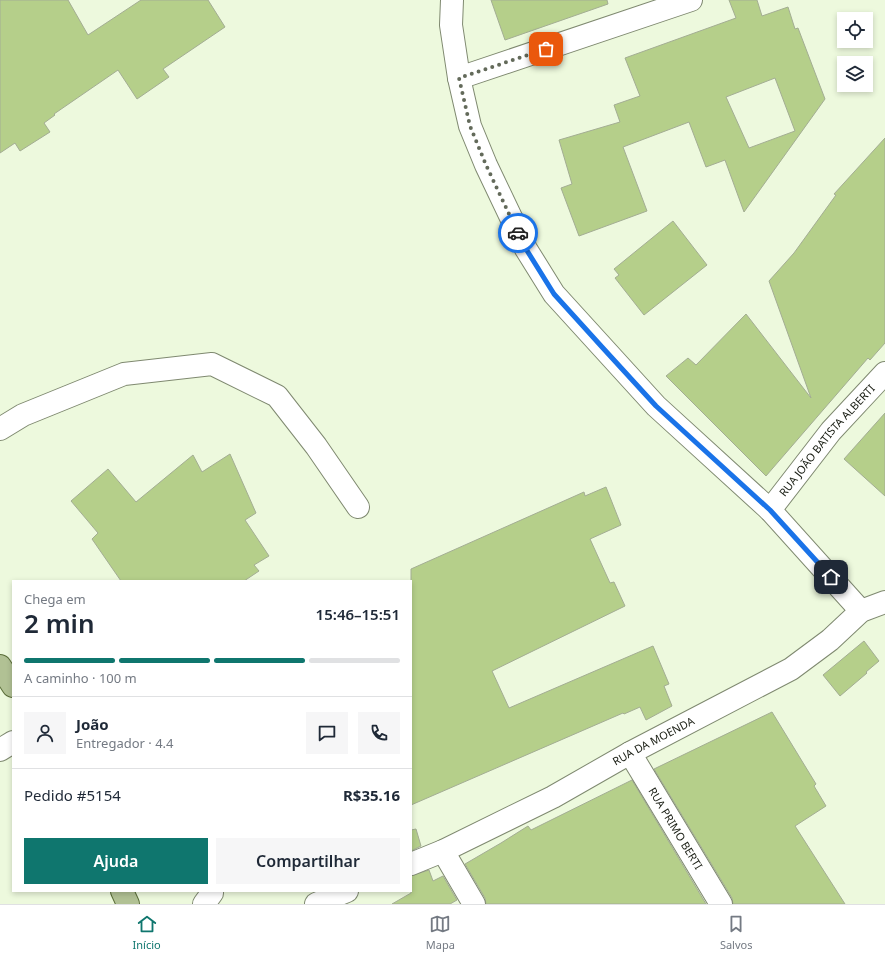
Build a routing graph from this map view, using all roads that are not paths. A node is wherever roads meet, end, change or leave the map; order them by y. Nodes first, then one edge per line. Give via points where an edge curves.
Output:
1 (452, 0) edge
2 (692, 0) edge
3 (459, 78) junction
4 (885, 373) edge
5 (0, 429) edge
6 (358, 507) dead end
7 (770, 510) junction
8 (885, 602) edge
9 (862, 611) junction
10 (0, 666) edge
11 (12, 684) edge
12 (12, 743) edge
13 (0, 750) edge
14 (630, 753) junction
15 (443, 851) junction
16 (412, 864) edge
17 (122, 892) edge
18 (345, 892) edge
19 (128, 904) edge
20 (316, 904) edge
21 (474, 904) edge
22 (721, 904) edge

1 - 3 street via 452,25
2 - 3 street
3 - 7 street via 470,126 486,165 526,249 554,294 656,406
4 - 7 street, RUA JOÃO BATISTA ALBERTI via 831,431
5 - 6 street via 23,415 124,374 212,364 277,396 316,446
7 - 9 street
8 - 9 street, RUA DA MOENDA
9 - 14 street, RUA DA MOENDA via 830,640 791,669
10 - 11 main road
12 - 13 street
14 - 15 street, RUA DA MOENDA via 553,797
14 - 22 street, RUA PRIMO BERTI
15 - 16 street, RUA DA MOENDA
15 - 21 street
17 - 19 main road
18 - 20 street

